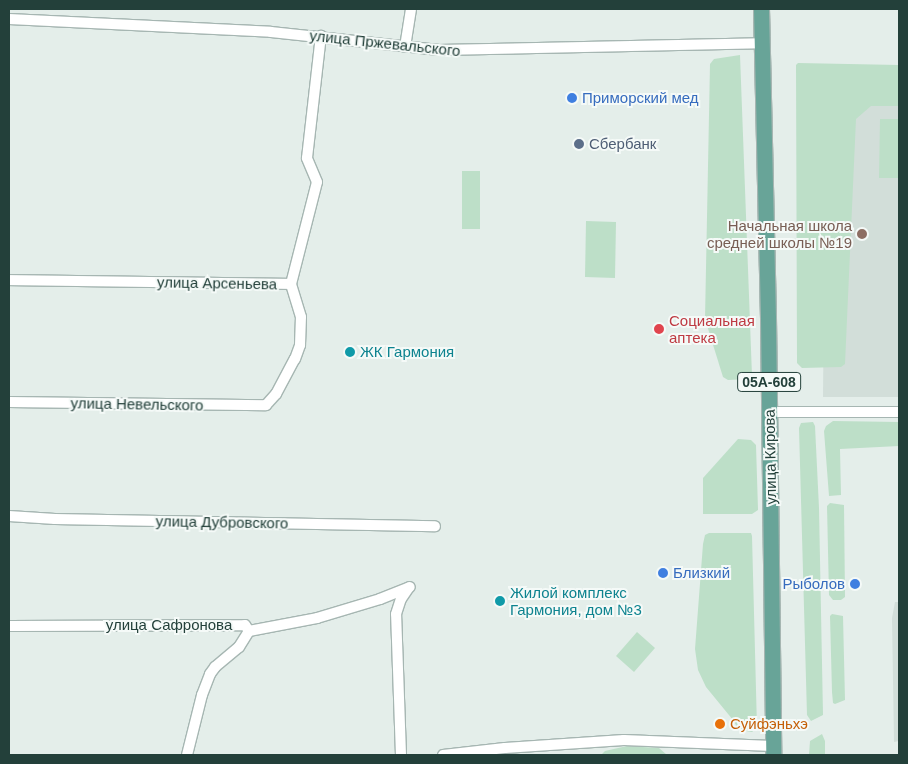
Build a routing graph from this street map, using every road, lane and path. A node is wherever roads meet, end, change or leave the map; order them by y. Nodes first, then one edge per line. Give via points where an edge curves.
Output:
1 (411, 9) edge
2 (761, 9) edge
3 (9, 20) edge
4 (321, 36) junction
5 (761, 44) junction
6 (405, 46) junction
7 (9, 280) edge
8 (291, 284) junction
9 (9, 402) edge
10 (769, 412) junction
11 (899, 412) edge
12 (9, 516) edge
13 (435, 526) dead end
14 (9, 626) edge
15 (249, 630) junction
16 (773, 751) edge
17 (187, 755) edge
18 (401, 755) edge
19 (443, 755) edge

1 - 6 street
2 - 5 main road, улица Кирова / 05А-608
3 - 4 street, улица Пржевальского
4 - 6 street, улица Пржевальского
4 - 8 street, улица Арсеньева via 307,158 316,182
5 - 6 street, улица Пржевальского via 476,51
5 - 10 main road, улица Кирова / 05А-608
7 - 8 street, улица Арсеньева
8 - 9 street, улица Невельского via 301,317 300,345 280,387 266,405
10 - 11 street
10 - 16 main road, улица Кирова / 05А-608
12 - 13 street, улица Дубровского
14 - 15 street, улица Сафронова via 245,625
15 - 17 street via 239,647 210,674
15 - 18 street, улица Сафронова via 318,618 410,587 396,614
16 - 19 street via 624,740

